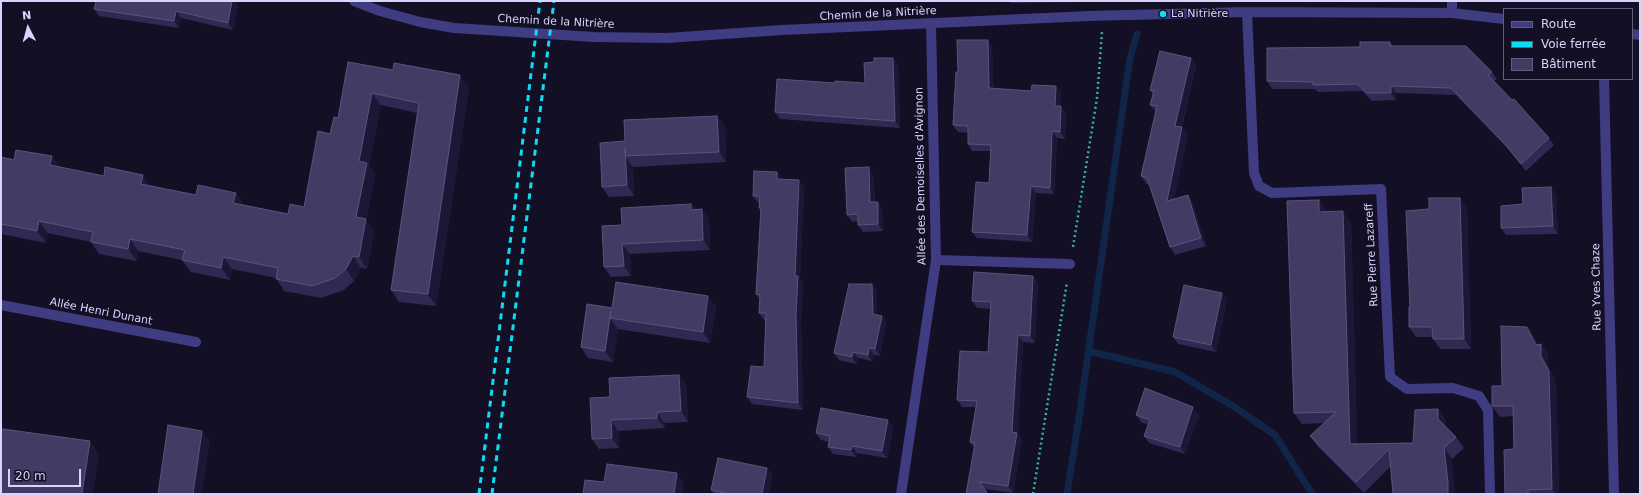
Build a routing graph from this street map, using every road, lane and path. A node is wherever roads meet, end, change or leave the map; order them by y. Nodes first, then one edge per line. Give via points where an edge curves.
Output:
1 (354, 1) edge
2 (1452, 1) edge
3 (1247, 12) junction
4 (1452, 13) junction
5 (1503, 19) edge
6 (931, 24) junction
7 (1604, 80) edge
8 (936, 260) junction
9 (1070, 264) dead end
10 (1, 305) edge
11 (196, 342) dead end
12 (901, 494) edge
13 (1490, 494) edge
14 (1614, 494) edge

1 - 6 street, Chemin de la Nitrière via 420,22 454,28 594,37 667,38
2 - 4 street
3 - 4 street, Chemin de la Nitrière
3 - 6 street, Chemin de la Nitrière via 1128,14
3 - 13 street, Rue Pierre Lazareff via 1254,173 1259,186 1272,193 1381,189 1390,377 1407,389 1453,388 1479,396 1488,410
4 - 5 street, Chemin de la Nitrière
6 - 8 street, Allée des Demoiselles d'Avignon
7 - 14 street, Rue Yves Chaze
8 - 9 street
8 - 12 street, Allée des Demoiselles d'Avignon
10 - 11 street, Allée Henri Dunant

